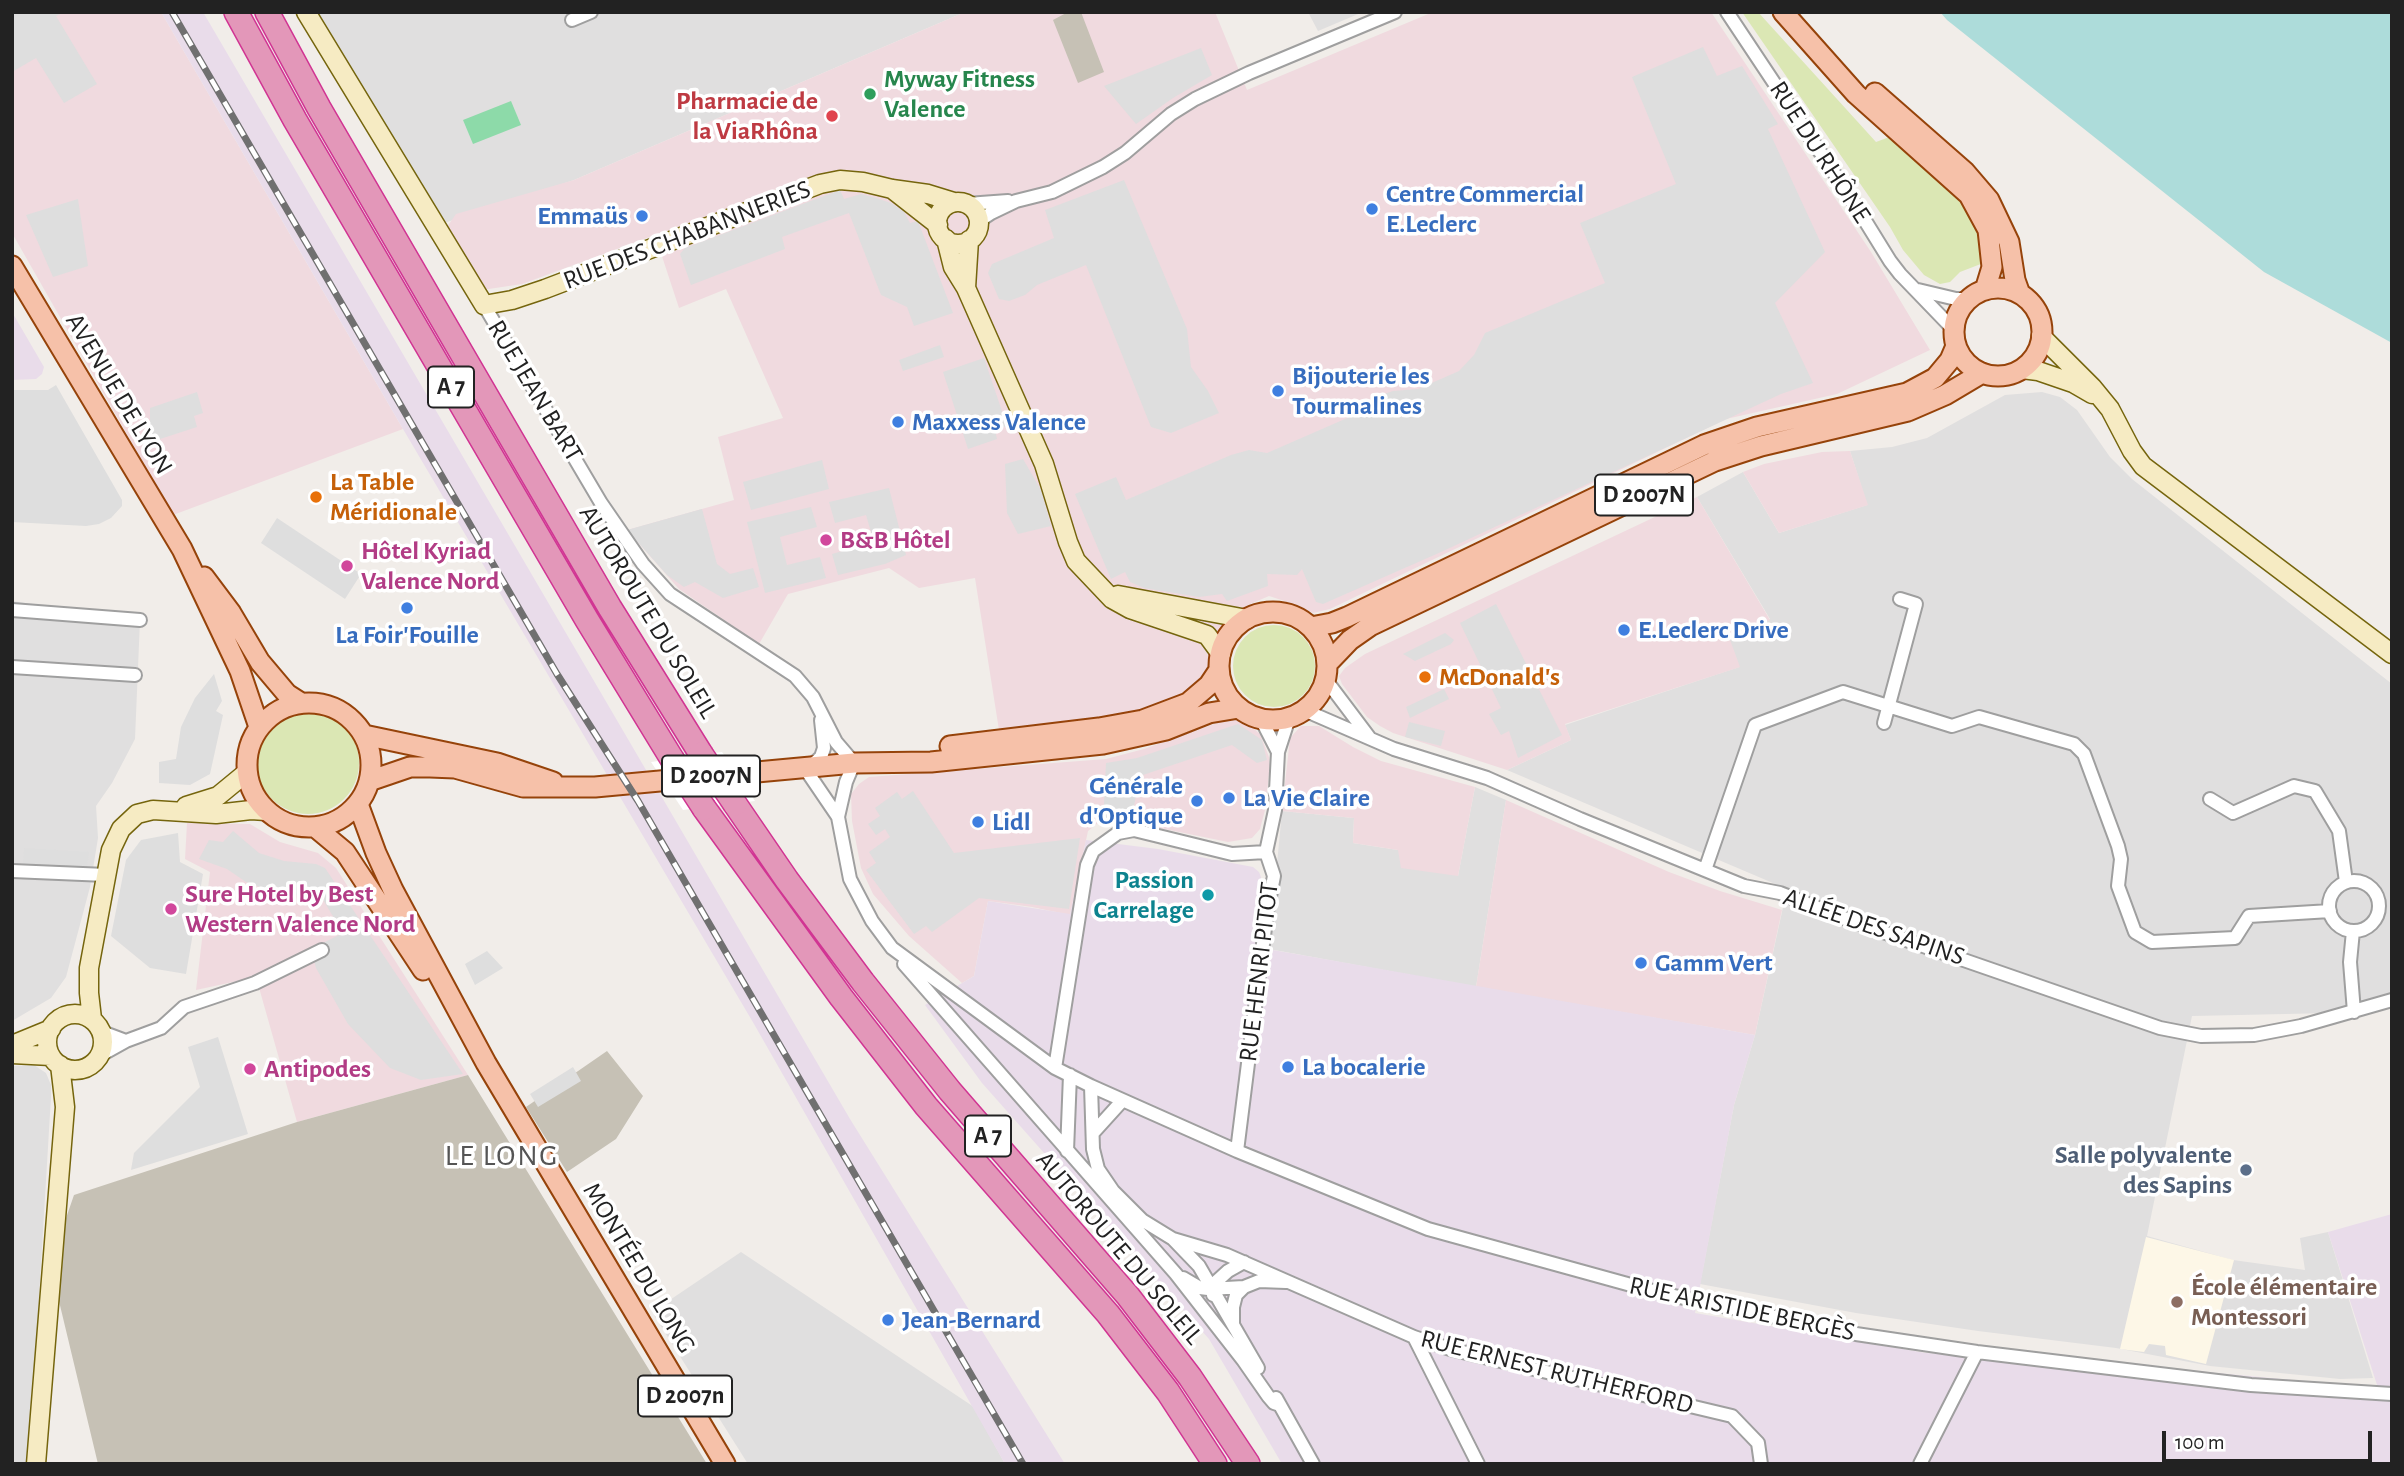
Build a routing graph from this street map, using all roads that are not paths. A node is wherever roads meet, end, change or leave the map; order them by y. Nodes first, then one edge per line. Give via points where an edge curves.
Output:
1 (236, 12) edge
2 (267, 12) edge
3 (306, 12) edge
4 (591, 12) edge
5 (1395, 12) edge
6 (1727, 12) edge
7 (1783, 12) edge
8 (572, 20) dead end
9 (1806, 36) junction
10 (892, 189) junction
11 (1016, 201) junction
12 (960, 203) junction
13 (979, 221) junction
14 (942, 232) junction
15 (969, 240) junction
16 (12, 266) edge
17 (966, 288) junction
18 (1914, 289) junction
19 (1977, 294) junction
20 (2020, 294) junction
21 (484, 305) junction
22 (2041, 336) junction
23 (1955, 338) junction
24 (2022, 369) junction
25 (1982, 373) junction
26 (2101, 399) junction
27 (182, 549) junction
28 (1102, 590) junction
29 (1900, 599) dead end
30 (12, 610) edge
31 (1247, 619) junction
32 (141, 620) dead end
33 (1311, 627) junction
34 (2392, 654) edge
35 (1220, 662) junction
36 (12, 667) edge
37 (1326, 672) junction
38 (135, 675) dead end
39 (301, 703) junction
40 (1890, 706) junction
41 (1239, 708) junction
42 (1297, 714) junction
43 (821, 716) junction
44 (1261, 719) junction
45 (1884, 723) dead end
46 (259, 727) junction
47 (364, 735) junction
48 (1370, 737) junction
49 (1279, 752) junction
50 (854, 764) junction
51 (807, 767) junction
52 (246, 773) junction
53 (369, 781) junction
54 (568, 788) junction
55 (2210, 799) dead end
56 (358, 804) junction
57 (172, 810) junction
58 (266, 811) junction
59 (838, 817) junction
60 (315, 827) junction
61 (1266, 852) junction
62 (1705, 870) junction
63 (12, 871) edge
64 (106, 875) junction
65 (2346, 882) junction
66 (2386, 906) edge
67 (2330, 911) junction
68 (2353, 931) junction
69 (892, 948) junction
70 (323, 950) dead end
71 (89, 968) junction
72 (2392, 1000) edge
73 (2354, 1012) junction
74 (68, 1015) junction
75 (97, 1026) junction
76 (51, 1029) junction
77 (126, 1041) junction
78 (12, 1045) edge
79 (12, 1054) edge
80 (99, 1056) junction
81 (56, 1060) junction
82 (486, 1063) junction
83 (84, 1068) junction
84 (1055, 1068) junction
85 (1070, 1075) junction
86 (1091, 1086) junction
87 (1122, 1101) junction
88 (65, 1107) junction
89 (1093, 1133) junction
90 (1067, 1151) junction
91 (1237, 1151) junction
92 (1174, 1239) junction
93 (1244, 1262) junction
94 (1176, 1274) junction
95 (1294, 1283) junction
96 (1244, 1287) junction
97 (1213, 1289) junction
98 (1212, 1321) junction
99 (1233, 1328) junction
100 (1414, 1337) junction
101 (1977, 1352) junction
102 (2392, 1394) edge
103 (1280, 1405) junction
104 (36, 1464) edge
105 (725, 1464) edge
106 (1215, 1464) edge
107 (1248, 1464) edge
108 (1312, 1464) edge
109 (1478, 1464) edge
110 (1762, 1464) edge
111 (1920, 1464) edge

1 - 106 highway, AUTOROUTE DU SOLEIL / A 7, bridge via 489,454 704,807 841,997 935,1115 1108,1314 1168,1392
2 - 107 highway, AUTOROUTE DU SOLEIL / A 7, bridge via 610,608 701,754 863,982 958,1101 1128,1296
3 - 21 street, RUE JEAN BART
4 - 8 street
5 - 11 street via 1195,99 1103,167 1052,192
6 - 18 street, RUE DU RHÔNE via 1890,261
7 - 9 main road
9 - 19 main road via 1856,94 1969,195 1988,230 1992,267
9 - 20 main road via 1979,187 2000,220
10 - 12 street, RUE DES CHABANNERIES
10 - 14 street, RUE DES CHABANNERIES
10 - 21 street, RUE DES CHABANNERIES via 840,180 820,184 545,289
11 - 12 street
11 - 13 street
12 - 13 street via 973,208
12 - 14 street via 941,210
13 - 15 street
14 - 15 street via 953,243
14 - 17 street via 953,267
15 - 17 street
16 - 27 main road, AVENUE DE LYON
17 - 28 street via 1044,464 1076,561
18 - 19 street via 1956,299
18 - 23 street, RUE DU RHÔNE
19 - 20 main road via 1997,288
19 - 23 main road via 1956,318
20 - 22 main road via 2039,316
21 - 43 street, RUE JEAN BART via 642,564 670,594 795,676 813,697
22 - 24 main road via 2035,354
22 - 26 street
23 - 25 main road via 1962,358
23 - 33 main road, D 2007N via 1951,360 1935,378 1907,393 1757,427 1704,444 1347,617
24 - 25 main road via 2000,376
24 - 26 street via 2073,383
25 - 37 main road, D 2007N via 1908,411 1715,461 1370,626 1350,640
26 - 34 street via 2143,466
27 - 39 main road, AVENUE DE LYON via 260,662 287,694
27 - 46 main road, AVENUE DE LYON via 240,671
28 - 31 street
28 - 35 street via 1130,609 1207,635
29 - 40 street via 1916,604
30 - 32 street
31 - 33 main road via 1275,612 1294,616
31 - 35 main road via 1230,633
33 - 37 main road via 1325,650
35 - 41 main road via 1225,691
35 - 50 main road, D 2007N via 1209,684 1188,703 1143,720 932,748
36 - 38 street
37 - 42 main road via 1321,692
37 - 48 street, ALLÉE DES SAPINS
39 - 46 main road via 285,707
39 - 47 main road via 339,710
40 - 45 street
40 - 62 street via 1843,692 1755,725
40 - 67 street via 1952,726 1979,717 2074,744 2084,754 2118,846 2118,886 2135,932 2152,942 2235,938 2249,916
41 - 44 main road
41 - 50 main road, D 2007N via 1102,744 931,762
42 - 44 main road
42 - 48 street, ALLÉE DES SAPINS
42 - 49 street, RUE HENRI PITOT
43 - 50 street, RUE JEAN BART
43 - 51 street, RUE JEAN BART via 824,748 821,757
44 - 49 street
46 - 52 main road via 246,756
47 - 53 main road via 371,757
47 - 54 main road, D 2007N via 497,763
48 - 62 street, ALLÉE DES SAPINS via 1497,782
49 - 61 street, RUE HENRI PITOT via 1275,810
50 - 51 main road, D 2007N
50 - 59 street
51 - 54 main road, D 2007N
51 - 59 street
52 - 57 street via 218,796
52 - 58 main road
53 - 54 main road, D 2007N via 410,767 430,767 455,768 523,787
53 - 56 main road
55 - 65 street via 2233,813 2294,786 2315,791 2339,831
56 - 60 main road via 346,815
56 - 82 main road, MONTÉE DU LONG / D 2007n via 393,890
57 - 58 street via 216,814
57 - 64 street via 153,810 129,820 115,839
58 - 60 main road via 289,824
59 - 69 street via 850,879
60 - 82 main road, MONTÉE DU LONG / D 2007n via 345,852 360,872
61 - 84 street via 1232,854 1134,830 1118,833 1093,850
61 - 91 street, RUE HENRI PITOT via 1274,876
62 - 73 street, ALLÉE DES SAPINS via 2177,1032 2254,1035
63 - 64 street
64 - 71 street
65 - 66 street via 2369,885
65 - 67 street via 2334,890
66 - 68 street via 2368,927
67 - 68 street via 2338,925
68 - 73 street
69 - 84 street, RUE ARISTIDE BERGÈS
69 - 90 street
70 - 77 street via 255,983 184,1007 161,1028
71 - 74 street
71 - 75 street
72 - 73 street, ALLÉE DES SAPINS
74 - 75 street via 76,1014
74 - 76 street
75 - 77 street
75 - 80 street via 103,1044
76 - 78 street
76 - 81 street via 48,1038
77 - 80 street
79 - 81 street
80 - 83 street
81 - 83 street via 75,1070
81 - 88 street
82 - 105 main road, MONTÉE DU LONG / D 2007n
83 - 88 street
84 - 85 street, RUE ARISTIDE BERGÈS
85 - 86 street, RUE ARISTIDE BERGÈS
85 - 90 street
86 - 87 street, RUE ARISTIDE BERGÈS
86 - 89 street
87 - 89 street
87 - 91 street, RUE ARISTIDE BERGÈS
88 - 104 street
89 - 92 street via 1098,1170 1114,1191 1142,1220
90 - 94 street
91 - 101 street, RUE ARISTIDE BERGÈS via 1428,1229 1651,1291 1856,1334
92 - 93 street, RUE ERNEST RUTHERFORD
92 - 97 street
93 - 95 street, RUE ERNEST RUTHERFORD
93 - 97 street via 1227,1271
94 - 97 street via 1200,1288
94 - 98 street
95 - 96 street via 1259,1281
95 - 100 street, RUE ERNEST RUTHERFORD
96 - 97 street
96 - 99 street via 1236,1295
97 - 98 street
97 - 99 street
98 - 103 street via 1268,1396
99 - 103 street
100 - 109 street
100 - 110 street, RUE ERNEST RUTHERFORD via 1732,1416 1758,1443
101 - 102 street, RUE ARISTIDE BERGÈS via 2251,1385
101 - 111 street
103 - 108 street

